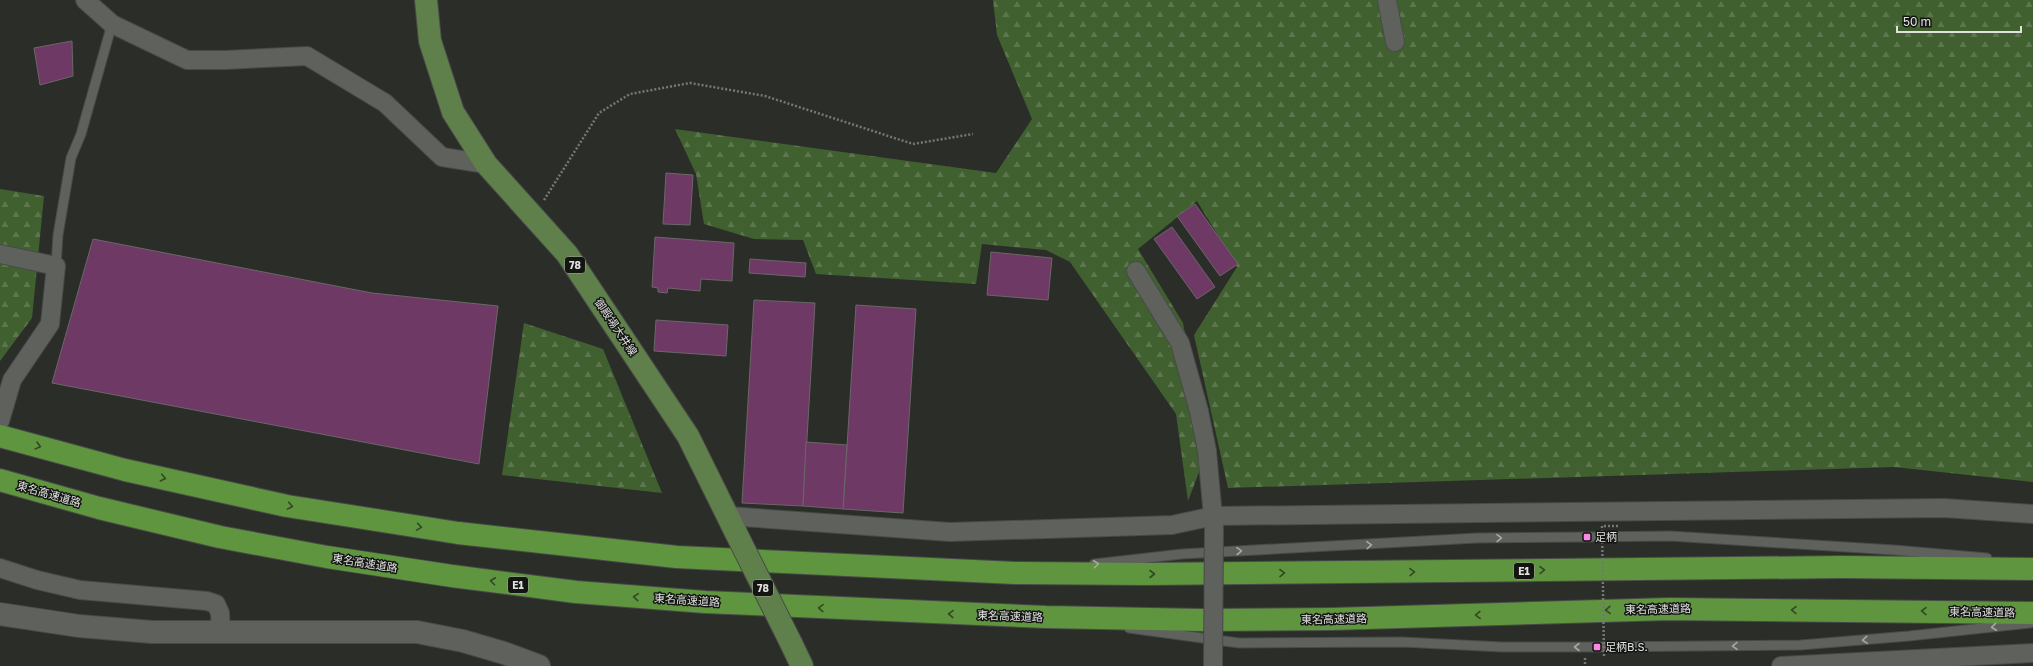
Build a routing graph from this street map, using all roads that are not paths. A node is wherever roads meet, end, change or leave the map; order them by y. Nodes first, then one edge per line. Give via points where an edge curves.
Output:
1 (85, 0) edge
2 (426, 0) edge
3 (1387, 0) edge
4 (112, 24) junction
5 (1395, 42) dead end
6 (486, 164) junction
7 (0, 254) edge
8 (56, 266) junction
9 (1136, 271) dead end
10 (0, 422) edge
11 (0, 436) edge
12 (0, 480) edge
13 (2033, 514) edge
14 (1214, 522) junction
15 (732, 525) junction
16 (2033, 562) edge
17 (0, 568) edge
18 (2033, 569) edge
19 (1015, 573) junction
20 (2033, 613) edge
21 (0, 614) edge
22 (1046, 617) junction
23 (2033, 622) edge
24 (221, 632) junction
25 (2033, 653) edge
26 (539, 666) edge
27 (802, 666) edge
28 (1213, 666) edge
29 (1781, 666) edge

1 - 4 street
2 - 6 main road, 御殿場大井線 / 78 via 430,41 453,112
3 - 5 street
4 - 6 street via 187,60 307,56 385,103 442,157
4 - 8 lane via 81,134 71,158 58,234
6 - 15 main road, 御殿場大井線 / 78 via 567,254 688,436
7 - 8 street
8 - 10 street via 50,324 12,380
9 - 14 street via 1180,344 1199,411 1207,451
11 -> 19 highway, E1 via 125,470 287,506 458,533 677,557
22 -> 12 highway, 東名高速道路 / E1 via 705,602 576,592 452,576 220,537 99,508
13 - 14 street via 1936,508
14 - 15 street via 950,532
14 - 28 street, bridge
15 - 27 main road, 御殿場大井線 / 78, bridge
19 -> 16 lane via 1182,554 1477,538 1670,536 1894,550
17 - 24 street via 80,590 207,601 216,604 220,613
19 -> 18 highway, E1 via 1156,574 1841,567
20 -> 22 highway, 東名高速道路 / E1 via 1669,608 1332,619
21 - 24 street via 152,632
23 -> 22 lane via 1801,646 1502,647 1402,642 1238,643
24 - 26 street via 417,632 463,641
25 - 29 street

